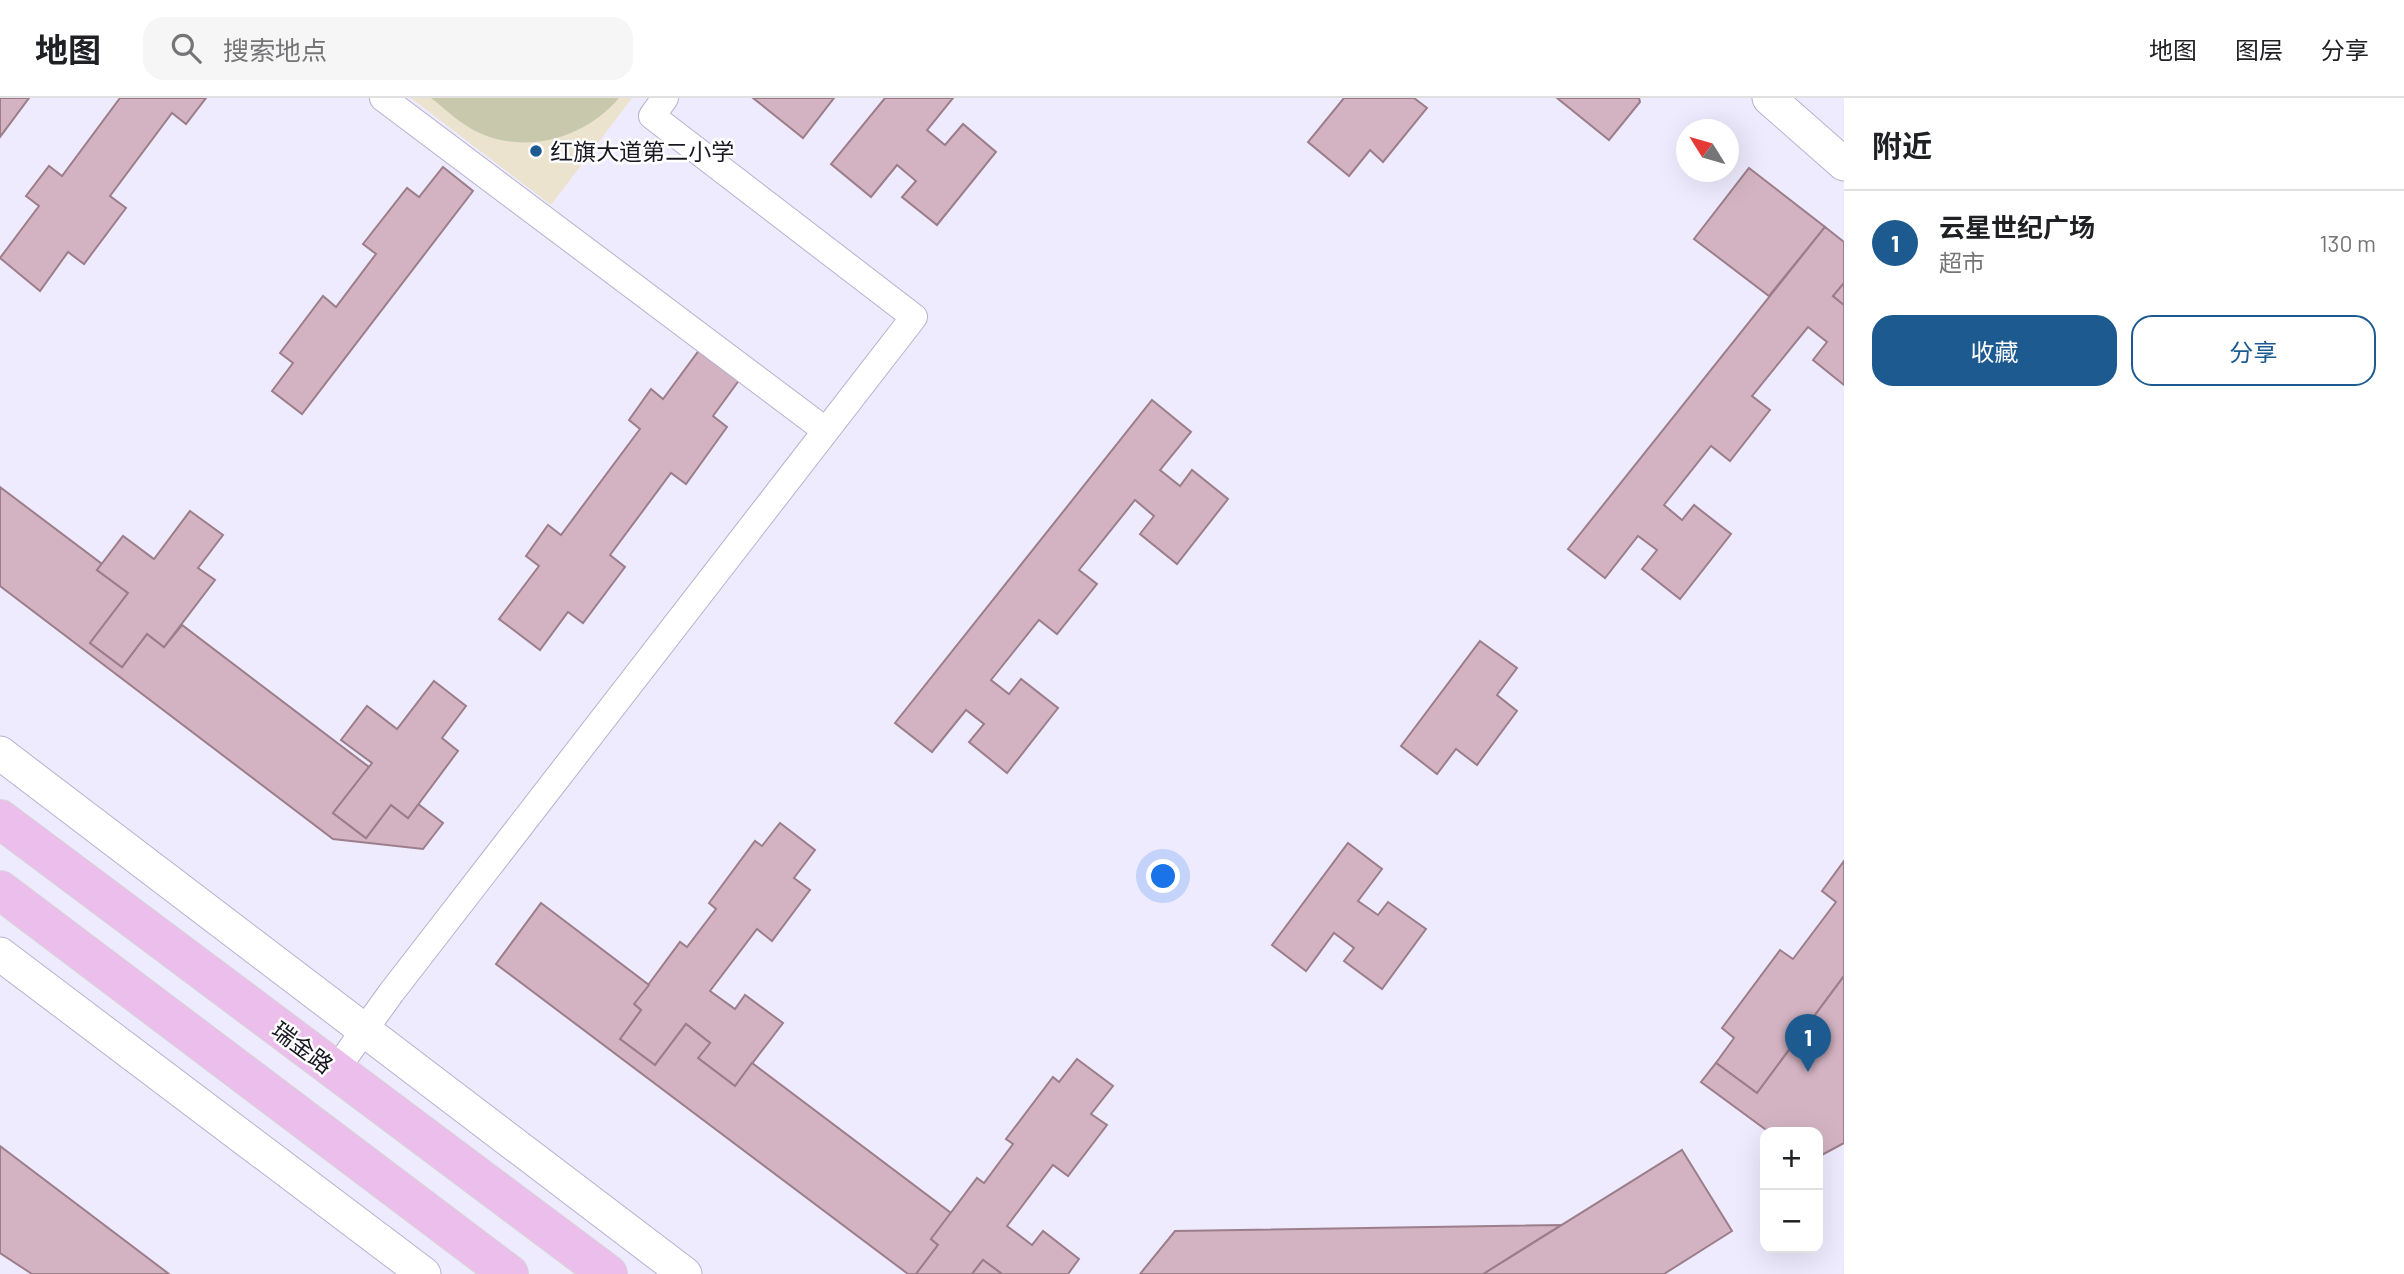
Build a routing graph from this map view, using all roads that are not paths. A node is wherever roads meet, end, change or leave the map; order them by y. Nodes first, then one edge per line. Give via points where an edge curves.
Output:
1 (383, 98) edge
2 (665, 98) edge
3 (1777, 101) edge
4 (1844, 164) edge
5 (825, 430) junction
6 (0, 752) edge
7 (0, 819) edge
8 (0, 890) edge
9 (0, 954) edge
10 (364, 1030) junction
11 (335, 1071) junction
12 (424, 1274) edge
13 (509, 1274) edge
14 (608, 1274) edge
15 (685, 1274) edge

1 - 5 street
2 - 5 street via 652,116 914,317
3 - 4 street
5 - 10 street
6 - 10 street
7 - 11 main road, 瑞金路
8 - 13 main road
9 - 12 street
10 - 11 street
10 - 15 street
11 - 14 main road, 瑞金路

